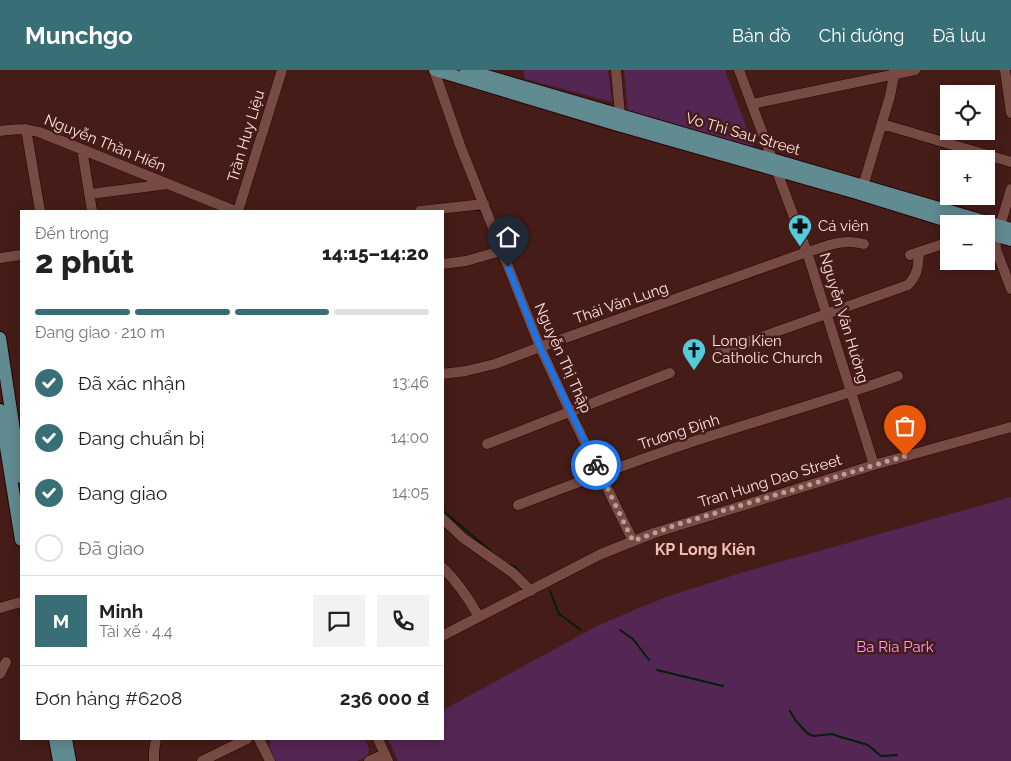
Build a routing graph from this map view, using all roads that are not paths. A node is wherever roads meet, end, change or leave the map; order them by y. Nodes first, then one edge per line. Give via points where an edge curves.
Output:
1 (282, 70) edge
2 (435, 70) edge
3 (466, 70) edge
4 (616, 70) edge
5 (739, 70) edge
6 (915, 70) edge
7 (1005, 70) edge
8 (894, 72) edge
9 (752, 104) junction
10 (1011, 113) edge
11 (618, 120) junction
12 (882, 124) junction
13 (26, 128) junction
14 (0, 131) edge
15 (82, 149) junction
16 (1011, 162) edge
17 (774, 164) junction
18 (168, 184) junction
19 (863, 186) junction
20 (1011, 189) edge
21 (90, 194) junction
22 (484, 204) junction
23 (40, 210) edge
24 (92, 210) edge
25 (233, 210) edge
26 (236, 210) edge
27 (429, 210) edge
28 (940, 218) edge
29 (998, 231) edge
30 (1011, 240) edge
31 (864, 244) dead end
32 (940, 245) edge
33 (501, 251) junction
34 (807, 252) junction
35 (20, 255) edge
36 (0, 258) edge
37 (444, 264) edge
38 (1011, 289) edge
39 (827, 314) junction
40 (0, 338) edge
41 (540, 347) junction
42 (719, 352) dead end
43 (670, 373) dead end
44 (444, 374) edge
45 (898, 376) dead end
46 (851, 392) junction
47 (0, 410) edge
48 (570, 412) junction
49 (9, 422) edge
50 (1011, 427) edge
51 (487, 444) dead end
52 (874, 465) junction
53 (20, 473) edge
54 (600, 474) junction
55 (518, 505) dead end
56 (444, 520) edge
57 (20, 530) edge
58 (633, 541) junction
59 (444, 568) edge
60 (531, 591) junction
61 (20, 602) edge
62 (0, 608) edge
63 (479, 617) junction
64 (444, 635) edge
65 (6, 662) dead end
66 (0, 674) edge
67 (65, 740) edge
68 (65, 740) edge
69 (156, 740) edge
70 (245, 740) edge
71 (260, 740) edge
72 (378, 740) edge
73 (386, 758) edge
74 (58, 761) edge
75 (70, 761) edge
76 (154, 761) edge
77 (202, 761) edge
78 (270, 761) edge
79 (369, 761) edge

1 - 26 street, Trần Huy Liệu
2 - 11 main road, Vo Thi Sau Street
2 - 22 street, Nguyễn Thị Thập via 454,130
3 - 11 main road, Vo Thi Sau Street
4 - 11 street
5 - 9 street, Nguyễn Văn Hưởng
6 - 8 street
7 - 10 street
8 - 9 street
8 - 12 street
9 - 17 street, Nguyễn Văn Hưởng
11 - 17 main road, Vo Thi Sau Street
12 - 16 street
12 - 19 street
13 - 14 street, Nguyễn Thần Hiến
13 - 15 street, Nguyễn Thần Hiến
13 - 23 street
15 - 18 street, Nguyễn Thần Hiến
15 - 21 street
17 - 19 main road, Vo Thi Sau Street
17 - 28 main road, Vo Thi Sau Street
17 - 34 street, Nguyễn Văn Hưởng
18 - 21 street, Nguyễn Thần Hiến
18 - 25 street, Nguyễn Thần Hiến
19 - 29 main road, Vo Thi Sau Street
20 - 29 street
21 - 24 street
22 - 27 street
22 - 33 street, Nguyễn Thị Thập
29 - 30 main road, Vo Thi Sau Street
29 - 38 street via 996,249
31 - 34 street, Thái Văn Lung via 845,241
32 - 39 street via 915,254 917,273 908,285
33 - 37 street
33 - 41 street, Nguyễn Thị Thập
34 - 39 street, Nguyễn Văn Hưởng
34 - 41 street, Thái Văn Lung
35 - 36 street
39 - 42 street
39 - 46 street, Nguyễn Văn Hưởng
40 - 49 main road
41 - 44 street, Thái Văn Lung via 479,369
41 - 48 street, Nguyễn Thị Thập
43 - 48 street
45 - 46 street, Trương Định
46 - 52 street, Nguyễn Văn Hưởng
46 - 54 street, Trương Định
47 - 49 main road
48 - 51 street
48 - 54 street, Nguyễn Thị Thập
49 - 53 main road
49 - 57 main road
50 - 52 street, Tran Hung Dao Street
52 - 58 street, Tran Hung Dao Street
54 - 55 street, Trương Định
54 - 58 street, Nguyễn Thị Thập
56 - 60 street via 463,538 513,573
58 - 60 street, Tran Hung Dao Street
59 - 63 street via 458,583
60 - 63 street, Tran Hung Dao Street
61 - 62 street
63 - 64 street, Tran Hung Dao Street
65 - 66 street
67 - 74 main road
68 - 75 main road
69 - 76 street
70 - 77 street
71 - 78 street
72 - 73 street
73 - 79 street

